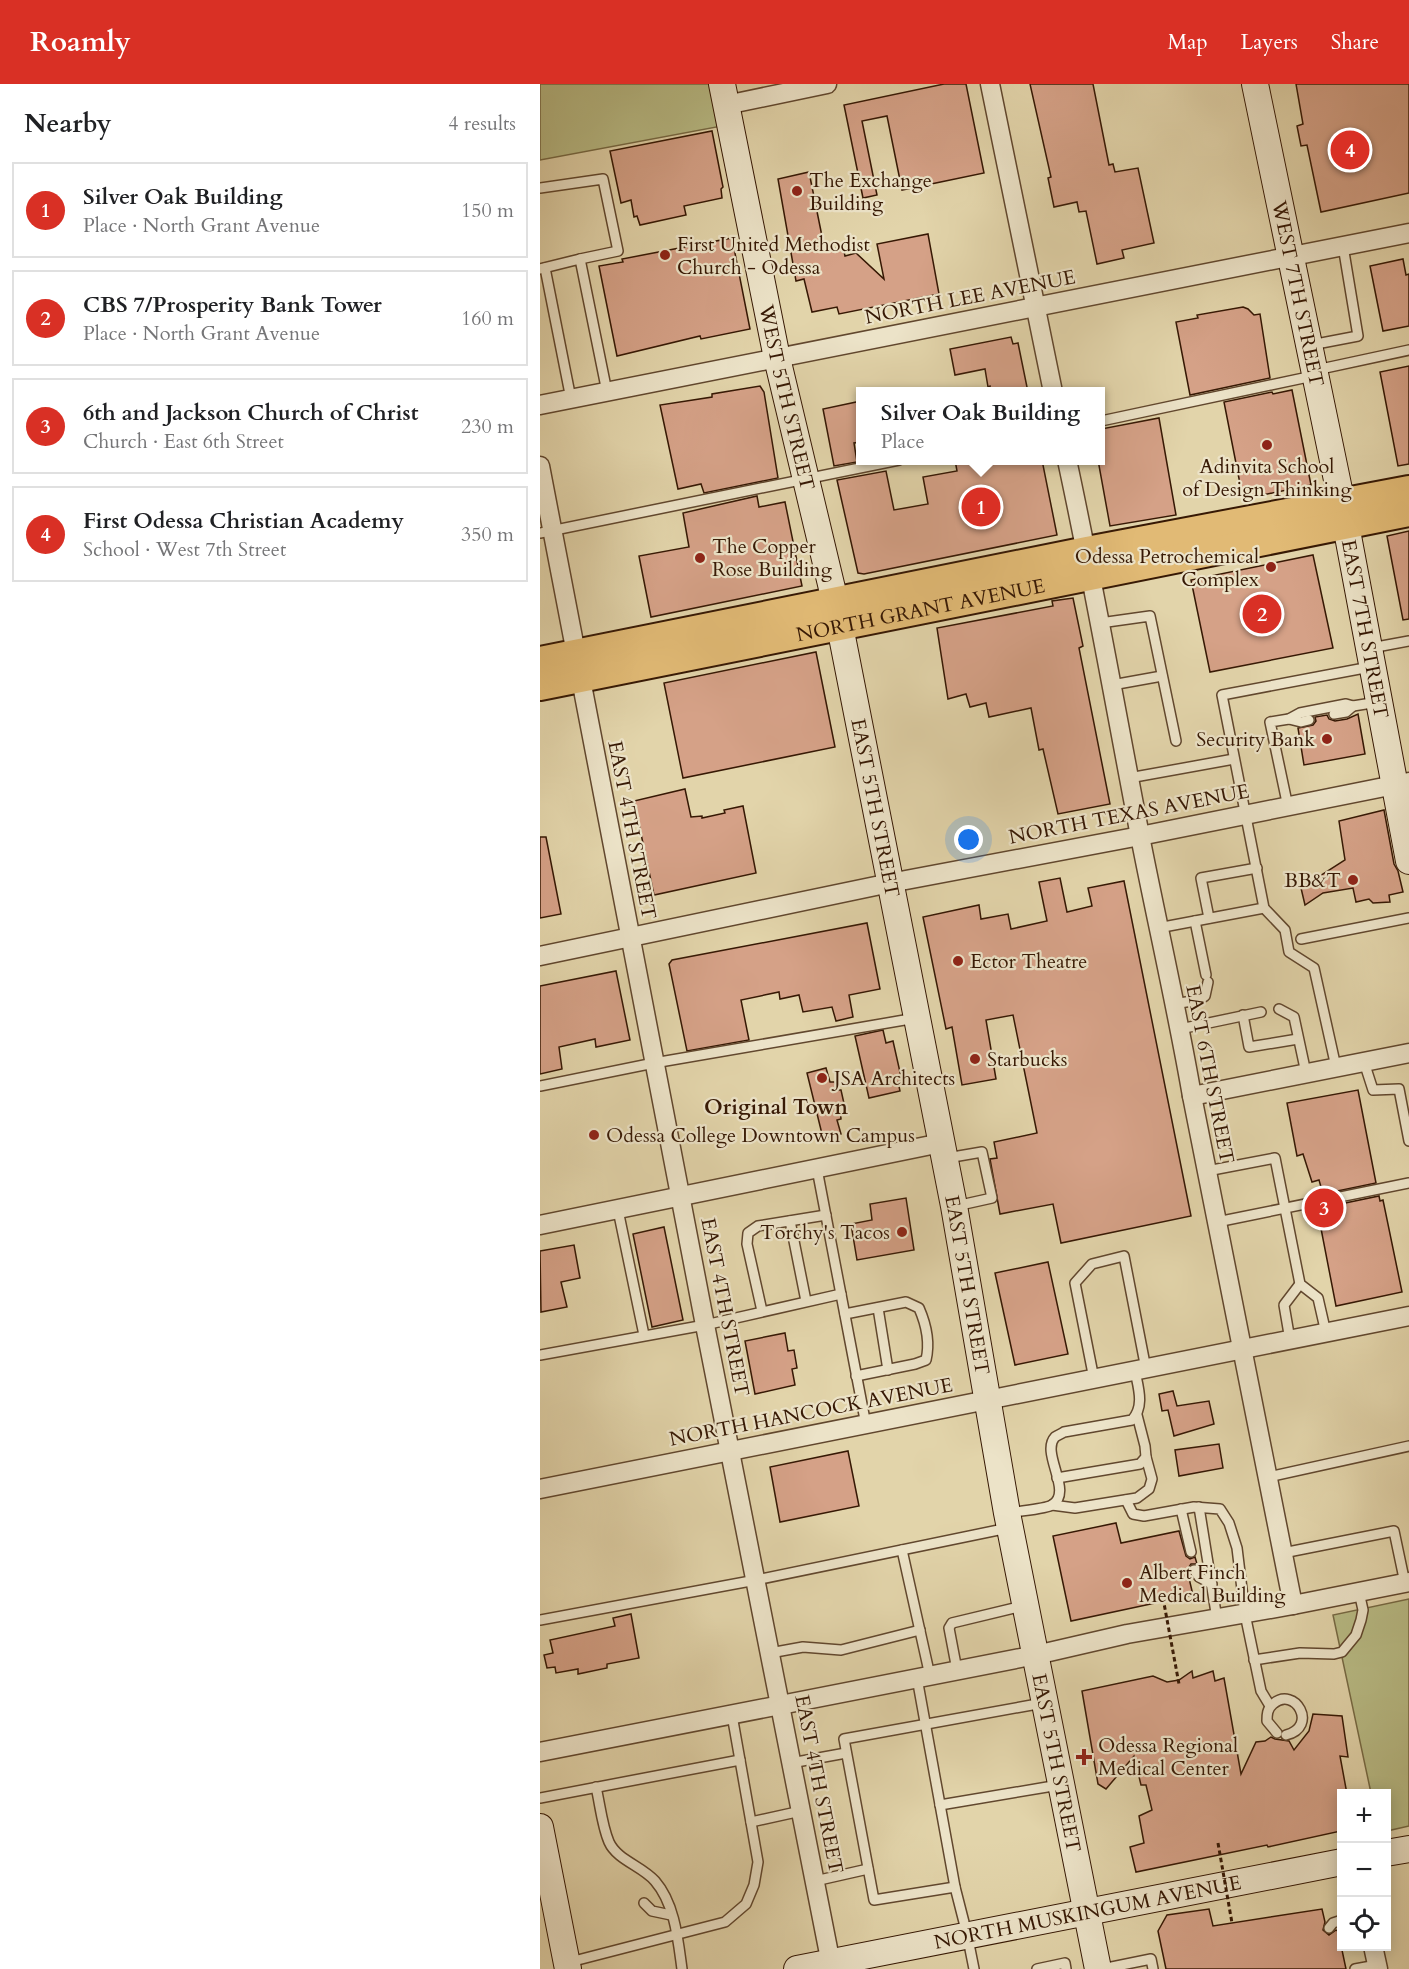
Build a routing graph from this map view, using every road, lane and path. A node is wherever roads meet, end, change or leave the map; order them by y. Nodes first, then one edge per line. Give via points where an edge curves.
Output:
1 (827, 84) edge
2 (990, 84) edge
3 (1255, 84) edge
4 (724, 95) edge
5 (540, 188) edge
6 (1409, 233) edge
7 (1343, 246) junction
8 (1289, 256) junction
9 (580, 259) junction
10 (542, 268) edge
11 (1035, 307) junction
12 (1308, 345) junction
13 (1409, 350) edge
14 (777, 358) junction
15 (1314, 373) junction
16 (1052, 387) edge
17 (607, 392) junction
18 (571, 399) junction
19 (540, 405) edge
20 (1105, 420) edge
21 (875, 465) edge
22 (1068, 465) edge
23 (540, 466) edge
24 (806, 479) junction
25 (1409, 490) edge
26 (1409, 512) edge
27 (1344, 515) junction
28 (546, 531) edge
29 (1089, 563) junction
30 (838, 614) junction
31 (1100, 623) junction
32 (1409, 641) edge
33 (1370, 658) junction
34 (540, 661) edge
35 (578, 666) junction
36 (1162, 676) junction
37 (1112, 685) junction
38 (540, 686) edge
39 (1378, 702) junction
40 (1353, 706) junction
41 (1334, 714) dead end
42 (1289, 719) junction
43 (1308, 720) dead end
44 (1176, 741) dead end
45 (1234, 759) junction
46 (1129, 777) junction
47 (1401, 783) edge
48 (1287, 807) junction
49 (1247, 815) junction
50 (1140, 836) junction
51 (1409, 861) edge
52 (1257, 868) junction
53 (890, 883) junction
54 (1264, 908) junction
55 (1209, 918) junction
56 (1409, 918) edge
57 (1195, 921) junction
58 (1158, 928) junction
59 (630, 938) junction
60 (1301, 939) dead end
61 (540, 956) edge
62 (1173, 1004) junction
63 (1279, 1008) dead end
64 (1261, 1012) dead end
65 (1243, 1015) junction
66 (916, 1018) junction
67 (1180, 1029) junction
68 (1298, 1039) junction
69 (1409, 1053) edge
70 (1364, 1062) junction
71 (654, 1063) junction
72 (1336, 1067) junction
73 (1306, 1073) junction
74 (540, 1086) edge
75 (1192, 1096) junction
76 (1408, 1128) edge
77 (1409, 1141) edge
78 (943, 1151) junction
79 (817, 1169) junction
80 (1207, 1171) junction
81 (1409, 1183) edge
82 (680, 1196) junction
83 (954, 1206) junction
84 (1285, 1208) junction
85 (618, 1210) junction
86 (826, 1215) junction
87 (790, 1221) junction
88 (1217, 1222) junction
89 (540, 1225) edge
90 (1300, 1284) junction
91 (841, 1294) junction
92 (806, 1302) junction
93 (878, 1308) junction
94 (762, 1311) junction
95 (845, 1314) junction
96 (1409, 1316) edge
97 (705, 1325) junction
98 (1326, 1333) junction
99 (644, 1335) junction
100 (1290, 1340) junction
101 (1242, 1349) junction
102 (540, 1355) edge
103 (888, 1370) junction
104 (1140, 1370) junction
105 (856, 1376) junction
106 (1094, 1379) junction
107 (987, 1400) junction
108 (1137, 1415) junction
109 (866, 1425) junction
110 (1409, 1446) edge
111 (730, 1452) junction
112 (1146, 1457) junction
113 (1268, 1477) junction
114 (1058, 1478) junction
115 (540, 1490) edge
116 (1126, 1500) junction
117 (1052, 1505) junction
118 (1199, 1508) junction
119 (1181, 1509) junction
120 (1009, 1520) junction
121 (902, 1550) junction
122 (1191, 1552) dead end
123 (1283, 1553) junction
124 (1194, 1570) dead end
125 (756, 1580) junction
126 (1407, 1583) edge
127 (1212, 1584) junction
128 (1359, 1592) junction
129 (1163, 1598) dead end
130 (1293, 1605) junction
131 (1026, 1606) junction
132 (1245, 1614) junction
133 (1217, 1619) junction
134 (540, 1620) edge
135 (920, 1630) junction
136 (770, 1653) junction
137 (1036, 1655) junction
138 (1254, 1660) junction
139 (957, 1670) junction
140 (924, 1677) junction
141 (1179, 1684) dead end
142 (1045, 1703) junction
143 (780, 1705) junction
144 (1270, 1706) junction
145 (732, 1715) junction
146 (926, 1725) junction
147 (540, 1752) edge
148 (846, 1753) junction
149 (740, 1760) junction
150 (791, 1763) junction
151 (1061, 1784) junction
152 (596, 1787) junction
153 (540, 1798) edge
154 (940, 1805) junction
155 (801, 1811) junction
156 (751, 1822) junction
157 (540, 1827) edge
158 (1218, 1843) dead end
159 (1409, 1849) edge
160 (1391, 1852) edge
161 (1337, 1863) edge
162 (868, 1869) junction
163 (644, 1872) junction
164 (814, 1881) junction
165 (641, 1883) dead end
166 (955, 1887) junction
167 (644, 1903) dead end
168 (1087, 1912) junction
169 (671, 1915) junction
170 (1337, 1922) edge
171 (1232, 1923) dead end
172 (1329, 1928) dead end
173 (677, 1934) junction
174 (967, 1934) junction
175 (1374, 1951) edge
176 (568, 1966) edge
177 (831, 1966) edge
178 (1378, 1967) edge
179 (682, 1969) edge
180 (797, 1969) edge
181 (974, 1969) edge
182 (1037, 1969) edge
183 (1066, 1969) edge
184 (1100, 1969) edge
185 (1153, 1969) edge
186 (1355, 1969) edge

1 - 4 street
2 - 11 street
3 - 8 street, WEST 7TH STREET
4 - 14 street, WEST 5TH STREET
5 - 9 lane via 603,179 618,251
6 - 7 street, NORTH LEE AVENUE
7 - 8 street, NORTH LEE AVENUE
7 - 12 lane via 1358,336
8 - 11 street, NORTH LEE AVENUE
8 - 12 street, WEST 7TH STREET
9 - 10 lane
9 - 17 lane
10 - 18 lane
11 - 14 street, NORTH LEE AVENUE
11 - 16 street
12 - 15 street, WEST 7TH STREET
13 - 15 lane
14 - 17 street, NORTH LEE AVENUE
14 - 24 street, WEST 5TH STREET
15 - 20 lane
15 - 27 street, WEST 7TH STREET
17 - 18 street, NORTH LEE AVENUE
18 - 19 street, NORTH LEE AVENUE
21 - 24 lane
22 - 29 street, EAST 6TH STREET
23 - 28 street, EAST 4TH STREET
24 - 28 lane
24 - 30 street, WEST 5TH STREET
25 - 27 main road, NORTH GRANT AVENUE
26 - 27 main road, NORTH GRANT AVENUE
27 - 29 main road, NORTH GRANT AVENUE
27 - 33 street, EAST 7TH STREET
28 - 35 street, EAST 4TH STREET
29 - 30 main road, NORTH GRANT AVENUE
29 - 31 street, EAST 6TH STREET
30 - 35 main road, NORTH GRANT AVENUE
30 - 53 street, EAST 5TH STREET
31 - 36 lane via 1150,615
31 - 37 street, EAST 6TH STREET
32 - 33 lane
33 - 39 street, EAST 7TH STREET
33 - 45 lane via 1222,695
34 - 35 main road, NORTH GRANT AVENUE
35 - 38 main road, NORTH GRANT AVENUE
35 - 59 street, EAST 4TH STREET
36 - 37 lane
36 - 44 lane
37 - 46 street, EAST 6TH STREET
39 - 40 lane
39 - 47 street, EAST 7TH STREET
40 - 41 lane
40 - 42 lane via 1300,713
42 - 43 lane
42 - 48 lane via 1270,722
45 - 46 lane
45 - 49 lane
46 - 50 street, EAST 6TH STREET
47 - 48 street, NORTH TEXAS AVENUE
47 - 51 street, EAST 7TH STREET
48 - 49 street, NORTH TEXAS AVENUE
49 - 50 street, NORTH TEXAS AVENUE
49 - 52 lane
50 - 53 street, NORTH TEXAS AVENUE
50 - 58 street, EAST 6TH STREET
52 - 54 lane
52 - 55 lane via 1201,878
53 - 59 street, NORTH TEXAS AVENUE
53 - 66 street, EAST 5TH STREET
54 - 55 lane
54 - 72 lane via 1285,930 1289,952 1314,968
55 - 57 lane
56 - 60 lane
57 - 58 lane
57 - 62 lane via 1207,978 1205,996
58 - 62 street, EAST 6TH STREET
59 - 61 street, NORTH TEXAS AVENUE
59 - 71 street, EAST 4TH STREET
62 - 67 street, EAST 6TH STREET
63 - 68 lane via 1294,1017
64 - 65 lane
65 - 67 lane
65 - 68 lane via 1249,1047
66 - 71 lane
66 - 78 street, EAST 5TH STREET
67 - 75 street, EAST 6TH STREET
68 - 73 lane
69 - 70 street
70 - 72 street
70 - 76 lane via 1373,1090 1399,1089
71 - 74 lane
71 - 82 street, EAST 4TH STREET
72 - 73 street
73 - 75 street
75 - 80 street, EAST 6TH STREET
76 - 77 lane
78 - 79 street
78 - 83 street, EAST 5TH STREET
78 - 83 lane via 982,1152 992,1197
79 - 82 street
79 - 86 lane
80 - 84 lane via 1275,1158
80 - 88 street, EAST 6TH STREET
81 - 84 lane
82 - 85 street
82 - 97 street, EAST 4TH STREET
83 - 107 street, EAST 5TH STREET
84 - 88 lane
84 - 90 lane
85 - 89 street
85 - 99 lane
86 - 87 lane
86 - 91 lane
87 - 92 lane
87 - 94 lane via 758,1226 748,1233
88 - 101 street, EAST 6TH STREET
90 - 98 lane via 1318,1298
90 - 100 lane via 1284,1305
91 - 92 lane
91 - 95 lane
92 - 94 lane
93 - 95 lane
93 - 103 lane
93 - 103 lane via 906,1302 919,1308 929,1349 926,1360
94 - 97 lane
95 - 105 lane
96 - 98 street, NORTH HANCOCK AVENUE
97 - 99 lane
97 - 111 street, EAST 4TH STREET
98 - 100 street, NORTH HANCOCK AVENUE
99 - 102 lane
100 - 101 street, NORTH HANCOCK AVENUE
101 - 104 street, NORTH HANCOCK AVENUE
101 - 113 street, EAST 6TH STREET
103 - 105 lane
104 - 106 street, NORTH HANCOCK AVENUE
104 - 106 lane via 1124,1256 1092,1264 1075,1283
104 - 108 lane
105 - 109 lane
106 - 107 street, NORTH HANCOCK AVENUE
107 - 109 street, NORTH HANCOCK AVENUE
107 - 120 street, EAST 5TH STREET
108 - 112 lane
108 - 114 lane via 1132,1420 1064,1432 1054,1438 1050,1447
109 - 111 street, NORTH HANCOCK AVENUE
110 - 113 lane
111 - 115 street, NORTH HANCOCK AVENUE
111 - 125 street, EAST 4TH STREET
112 - 114 lane via 1140,1464
112 - 116 lane via 1152,1479 1149,1490
113 - 123 street, EAST 6TH STREET
114 - 117 lane via 1060,1490
116 - 117 lane via 1075,1508
116 - 119 lane via 1133,1514 1144,1516
117 - 120 lane
118 - 119 lane
118 - 127 lane
118 - 132 lane via 1220,1509 1229,1522 1237,1548
119 - 122 lane
120 - 121 lane
120 - 131 street, EAST 5TH STREET
121 - 125 lane
121 - 135 lane
123 - 126 lane via 1394,1531
123 - 130 street, EAST 6TH STREET
124 - 127 lane
125 - 134 lane
125 - 136 street, EAST 4TH STREET
126 - 128 street
127 - 133 lane
128 - 130 street
128 - 138 lane via 1361,1620 1356,1635 1342,1652
129 - 141 path, bridge
130 - 132 street
131 - 137 street, EAST 5TH STREET
131 - 139 lane via 952,1623 949,1628
132 - 133 street
132 - 138 lane
133 - 137 street
135 - 136 lane via 841,1650 803,1647
135 - 140 lane
136 - 143 street, EAST 4TH STREET
137 - 139 street
137 - 142 street, EAST 5TH STREET
138 - 144 lane via 1261,1691
139 - 140 street
140 - 143 street
140 - 146 lane
142 - 146 lane
142 - 151 street, EAST 5TH STREET
143 - 145 street
143 - 150 street, EAST 4TH STREET
144 - 144 lane via 1286,1699 1297,1704 1302,1714 1300,1726 1292,1733 1272,1730 1267,1721
145 - 147 street
145 - 149 lane
146 - 148 lane via 844,1739
146 - 154 lane
148 - 150 lane
148 - 162 lane
149 - 152 lane
149 - 156 lane
150 - 155 street, EAST 4TH STREET
151 - 154 lane
151 - 168 street, EAST 5TH STREET
152 - 153 lane
152 - 163 lane via 609,1843
154 - 166 lane
155 - 156 lane
155 - 164 street, EAST 4TH STREET
156 - 173 lane via 758,1862 746,1904 724,1922
157 - 176 street
158 - 171 path, bridge
159 - 160 street
161 - 168 street, NORTH MUSKINGUM AVENUE
162 - 164 lane
162 - 166 lane via 874,1900
163 - 165 lane
163 - 169 lane via 666,1897
164 - 177 street, EAST 4TH STREET
166 - 174 lane
167 - 169 lane via 652,1911
168 - 174 street, NORTH MUSKINGUM AVENUE
168 - 184 street, EAST 5TH STREET
169 - 173 lane
170 - 172 lane
173 - 176 lane
173 - 179 lane
174 - 177 street, NORTH MUSKINGUM AVENUE
174 - 181 lane
175 - 178 street
177 - 180 street, NORTH MUSKINGUM AVENUE
178 - 186 lane
182 - 183 lane via 1065,1963
184 - 185 lane via 1151,1959

